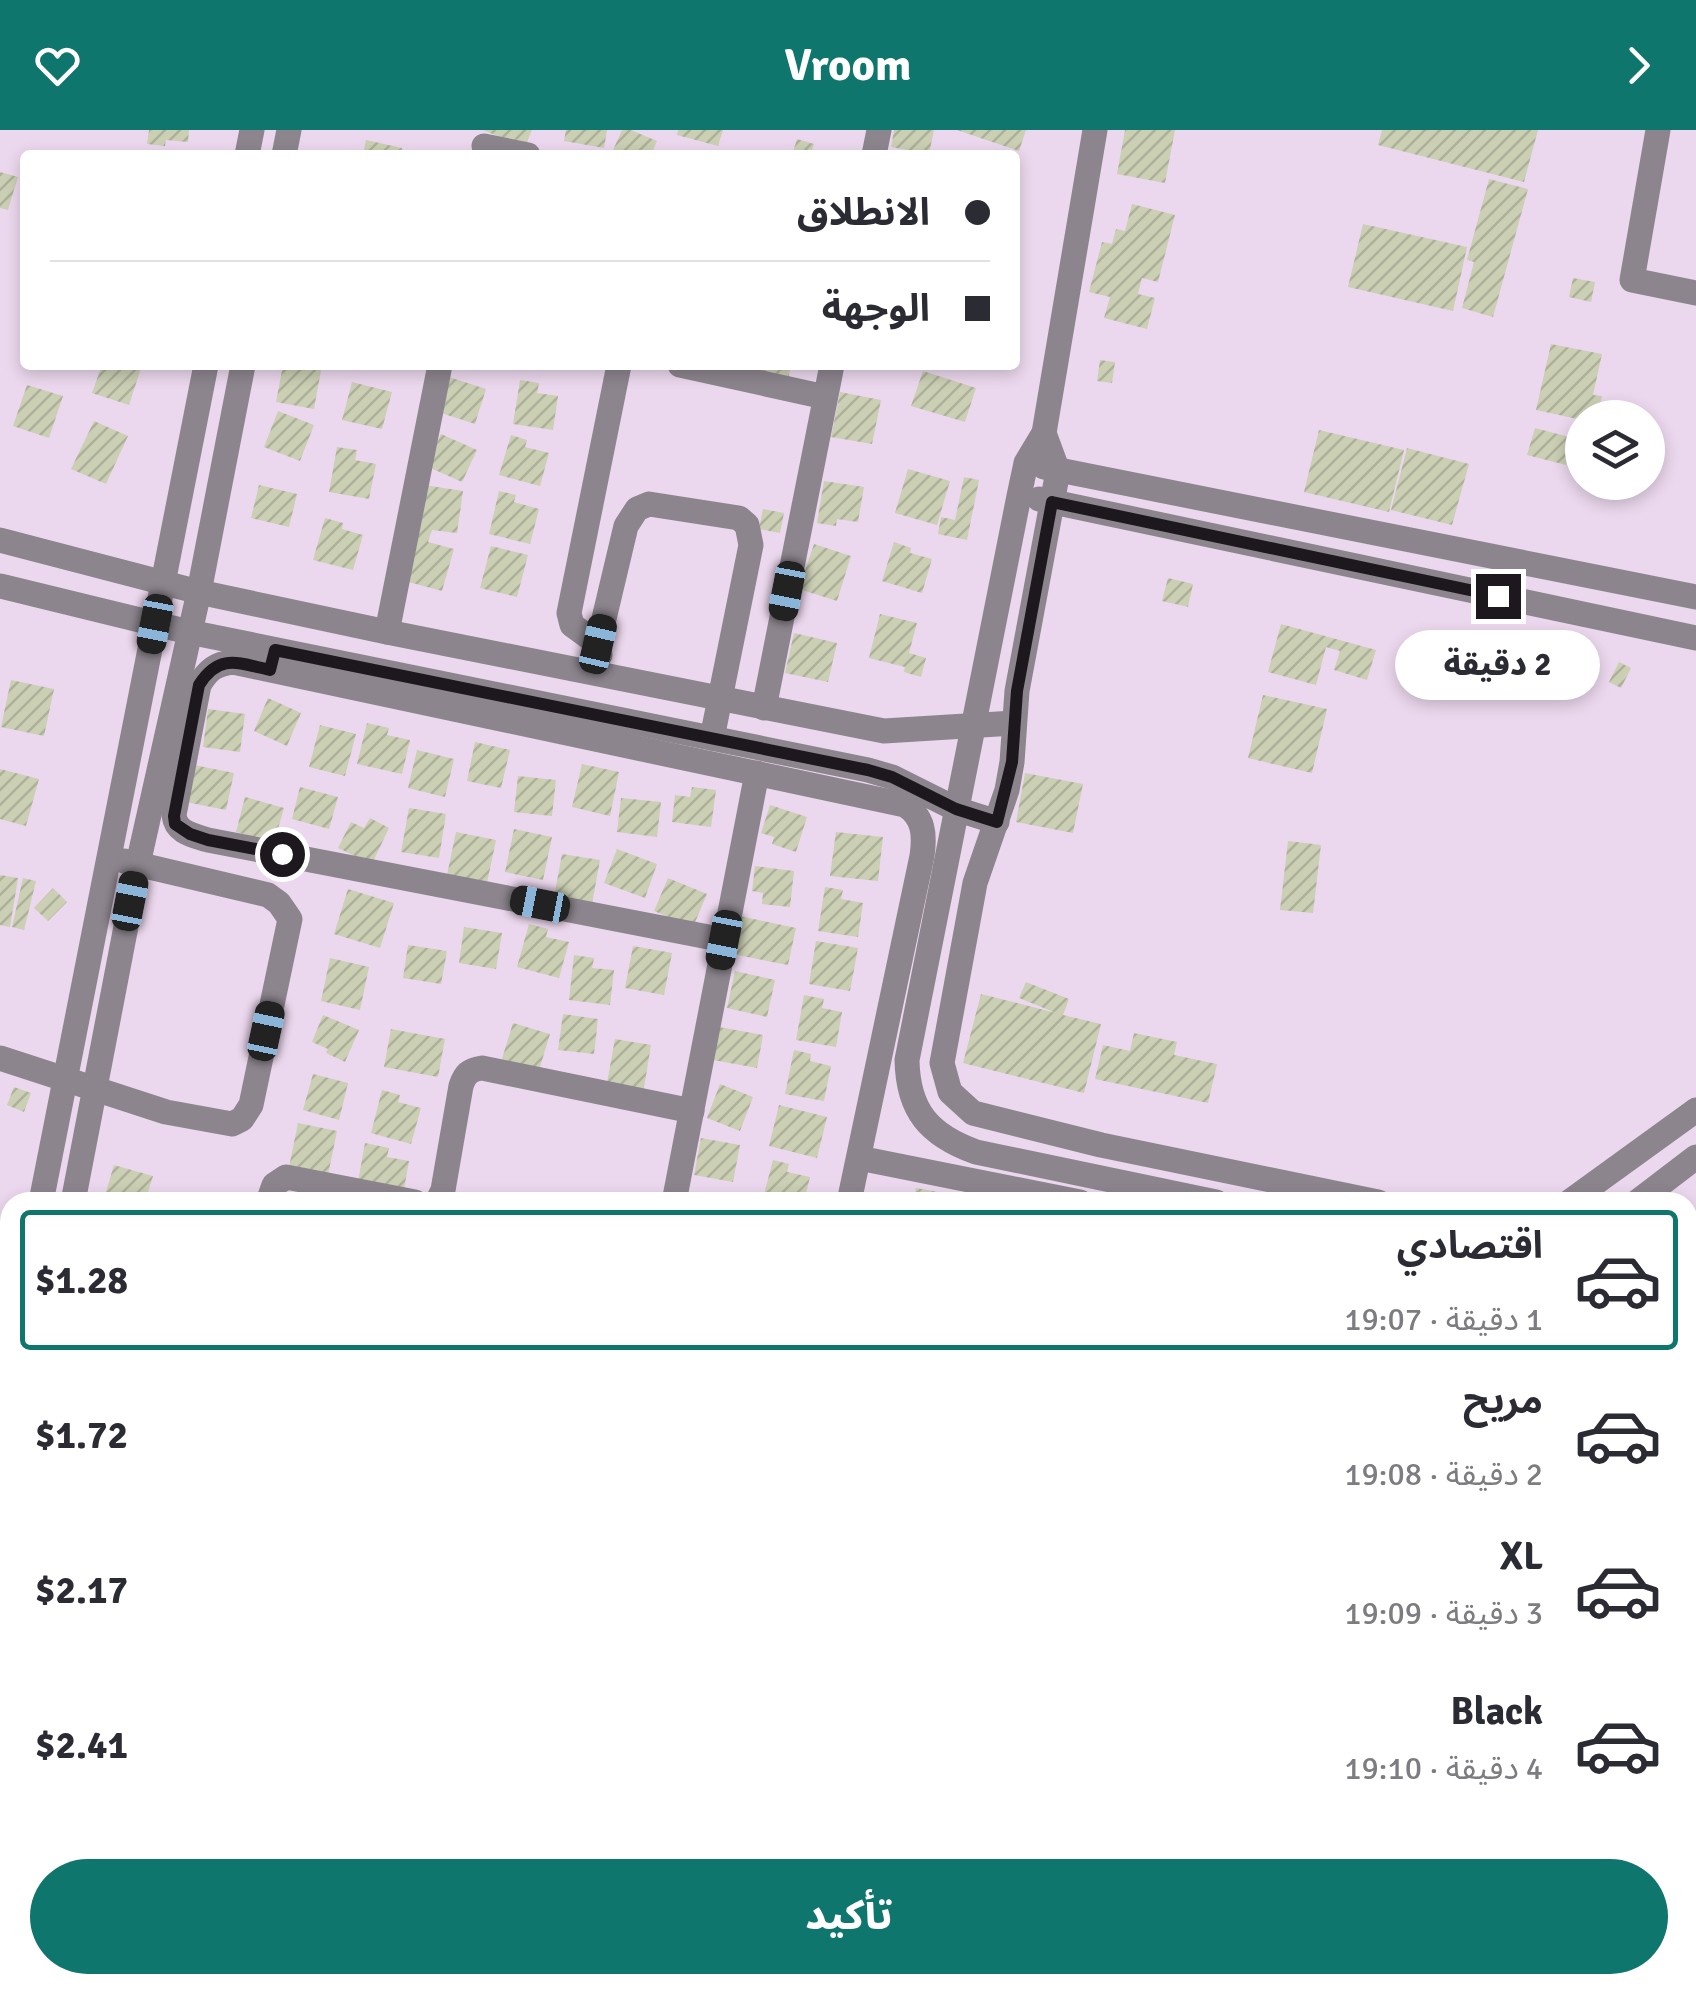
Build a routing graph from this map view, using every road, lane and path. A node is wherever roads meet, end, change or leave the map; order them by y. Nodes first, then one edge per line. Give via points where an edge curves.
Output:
1 (1095, 130) edge
2 (1658, 130) edge
3 (1696, 293) edge
4 (205, 370) edge
5 (242, 370) edge
6 (439, 370) edge
7 (617, 370) edge
8 (703, 370) edge
9 (831, 370) edge
10 (826, 397) junction
11 (1044, 434) junction
12 (1026, 463) junction
13 (1058, 471) junction
14 (1019, 496) junction
15 (1052, 502) junction
16 (0, 540) edge
17 (164, 583) junction
18 (0, 586) edge
19 (200, 592) junction
20 (1695, 592) edge
21 (155, 624) junction
22 (189, 632) junction
23 (387, 632) junction
24 (1690, 637) edge
25 (598, 644) junction
26 (272, 660) junction
27 (597, 674) junction
28 (720, 699) junction
29 (764, 708) junction
30 (1014, 723) junction
31 (972, 725) junction
32 (712, 738) junction
33 (175, 747) junction
34 (757, 774) junction
35 (956, 809) junction
36 (997, 822) junction
37 (111, 858) junction
38 (138, 864) junction
39 (724, 940) junction
40 (889, 1012) junction
41 (915, 1019) junction
42 (0, 1058) edge
43 (66, 1080) junction
44 (96, 1090) junction
45 (1696, 1110) edge
46 (692, 1111) junction
47 (953, 1144) junction
48 (1101, 1144) junction
49 (1696, 1157) edge
50 (859, 1158) junction
51 (944, 1175) junction
52 (1093, 1176) junction
53 (43, 1192) edge
54 (75, 1192) edge
55 (272, 1192) edge
56 (363, 1192) edge
57 (442, 1192) edge
58 (676, 1192) edge
59 (851, 1192) edge
60 (1030, 1192) edge
61 (1169, 1192) edge
62 (1330, 1192) edge
63 (1583, 1192) edge
64 (1650, 1192) edge

1 - 11 street
2 - 3 street via 1632,280
4 - 17 street
5 - 19 street
6 - 23 street
7 - 25 street via 569,612 572,625
8 - 10 street
9 - 10 street
10 - 29 street
11 - 12 street
11 - 13 street
12 - 13 street
12 - 14 street
13 - 15 street
13 - 20 street
14 - 15 street
14 - 31 street
15 - 24 street
15 - 30 street
16 - 17 street
17 - 19 street
17 - 21 street
18 - 21 street
19 - 22 street
19 - 23 street
20 - 24 street
21 - 22 street
21 - 37 street
22 - 26 street
22 - 33 street
23 - 27 street
25 - 27 street
25 - 28 street via 626,526 637,509 649,504 739,518 751,545
26 - 32 street
26 - 33 street via 219,664 208,672
26 - 34 street
27 - 28 street
28 - 29 street
28 - 32 street
29 - 31 street via 884,731
30 - 31 street
30 - 36 street
31 - 35 street
32 - 35 street via 892,777
33 - 38 street
33 - 39 street via 175,824 190,834
34 - 39 street
34 - 40 street via 904,805 919,818 922,856
35 - 36 street
35 - 41 street
36 - 48 street via 975,883 944,1078 972,1113
37 - 38 street
37 - 43 street
38 - 44 street
38 - 44 street via 268,896 290,919 251,1106 242,1118 232,1124 166,1112
39 - 46 street
40 - 41 street
40 - 50 street
41 - 47 street via 908,1086 916,1108
42 - 43 street
43 - 44 street
43 - 53 street
44 - 54 street
45 - 63 street
46 - 57 street via 472,1070 461,1086
46 - 58 street
47 - 51 street
47 - 52 street
48 - 52 street
48 - 62 street
49 - 64 street
50 - 51 street
50 - 59 street
51 - 60 street
52 - 61 street
55 - 56 street via 286,1177

